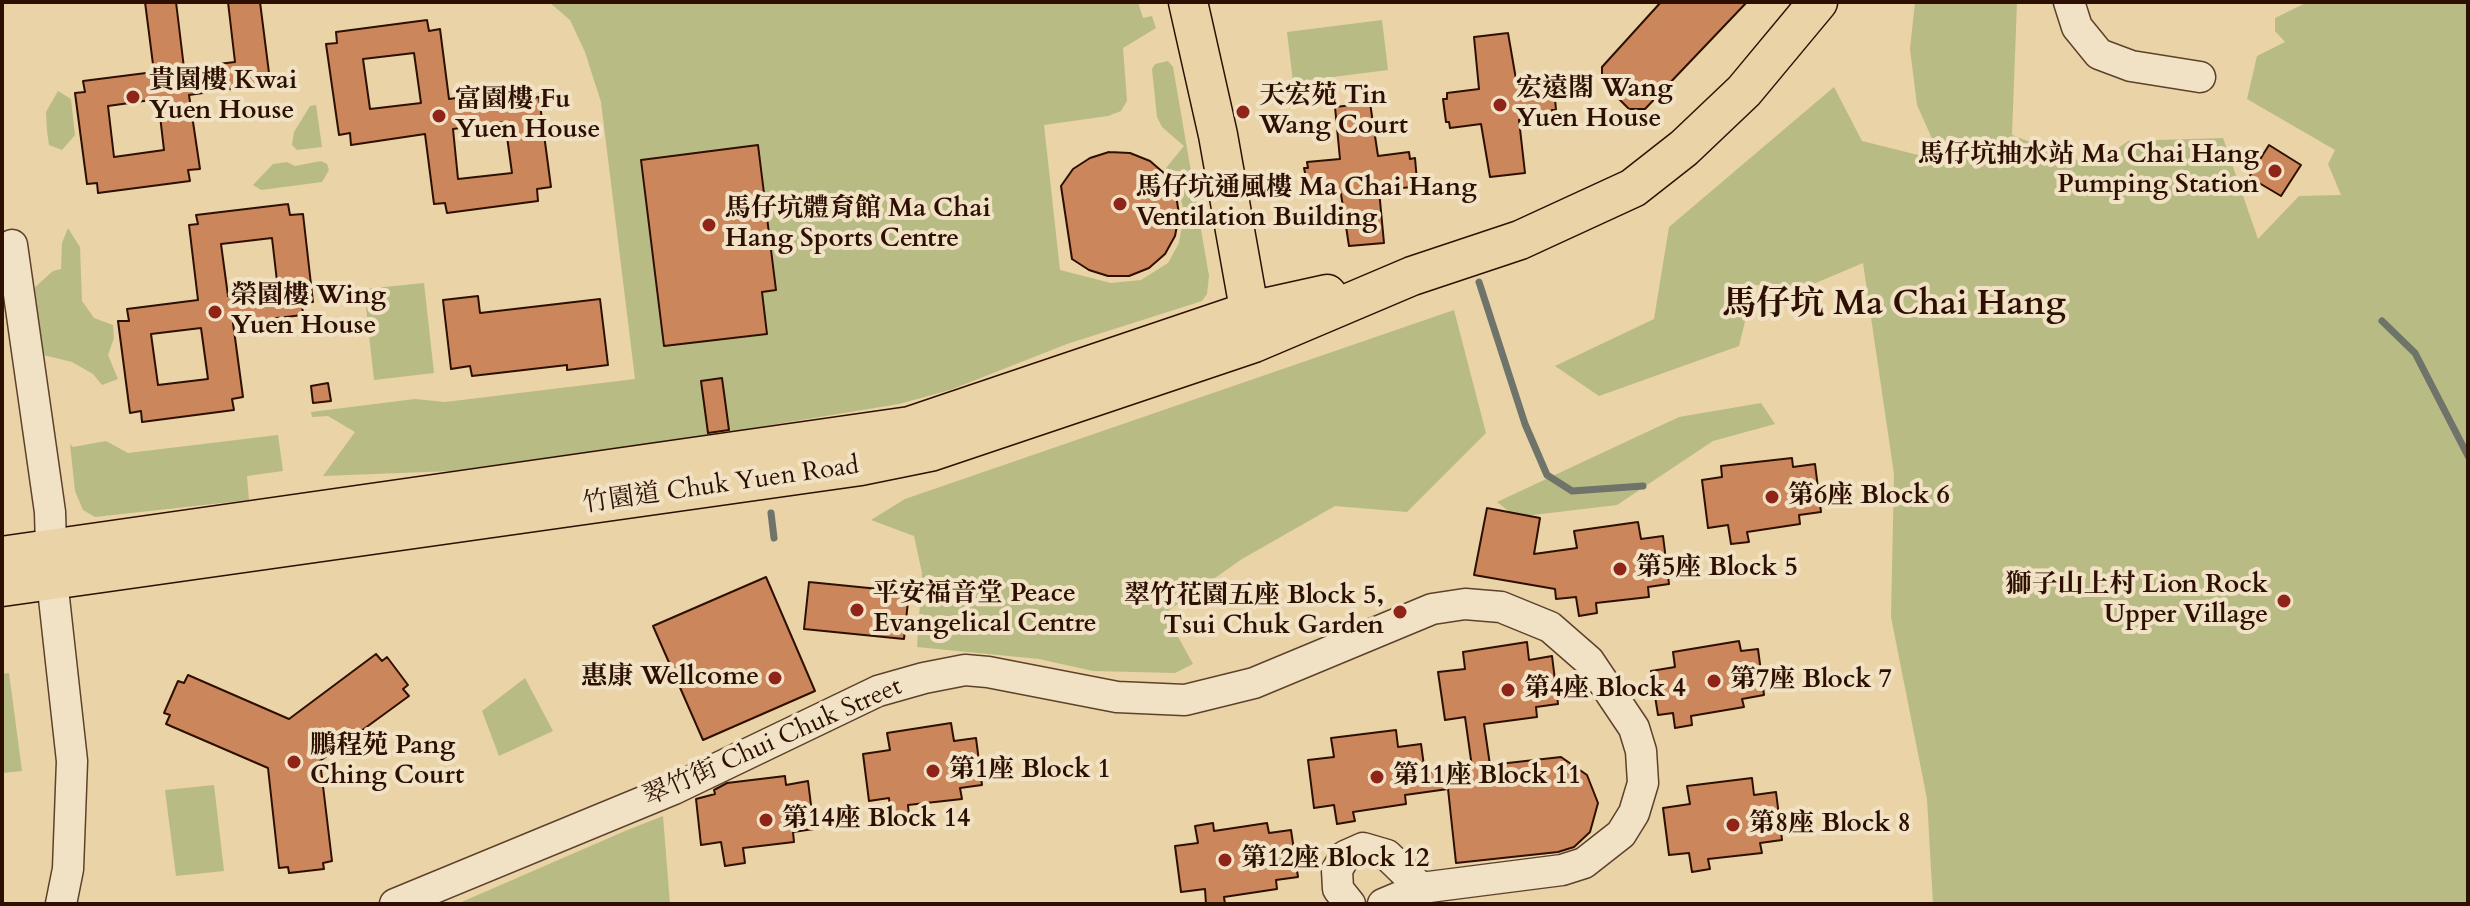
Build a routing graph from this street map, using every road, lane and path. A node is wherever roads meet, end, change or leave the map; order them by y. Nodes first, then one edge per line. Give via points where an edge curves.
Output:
1 (1188, 2) edge
2 (1818, 2) edge
3 (2069, 2) edge
4 (2200, 77) dead end
5 (12, 245) dead end
6 (1252, 327) junction
7 (2, 556) edge
8 (51, 564) junction
9 (2, 587) edge
10 (1421, 888) junction
11 (61, 904) edge
12 (395, 904) edge
13 (1350, 904) edge
14 (1383, 904) edge

1 - 6 main road
2 - 6 main road, 竹園道 Chuk Yuen Road via 1744,91 1633,188 1520,240
3 - 4 street via 2077,27 2099,54 2131,66
5 - 8 street via 50,512
6 - 8 main road, 竹園道 Chuk Yuen Road via 910,426
7 - 8 main road, 竹園道 Chuk Yuen Road
8 - 9 main road, 竹園道 Chuk Yuen Road
8 - 11 street via 72,761 68,869
10 - 12 street, 翠竹街 Chui Chuk Street via 1584,863 1621,834 1634,813 1643,783 1634,728 1576,647 1518,611 1484,604 1432,609 1254,683 1185,700 1117,697 965,670 924,678 878,691 674,789
10 - 13 street via 1387,855 1363,848 1345,856 1337,870 1338,889
10 - 14 street, 翠竹街 Chui Chuk Street

